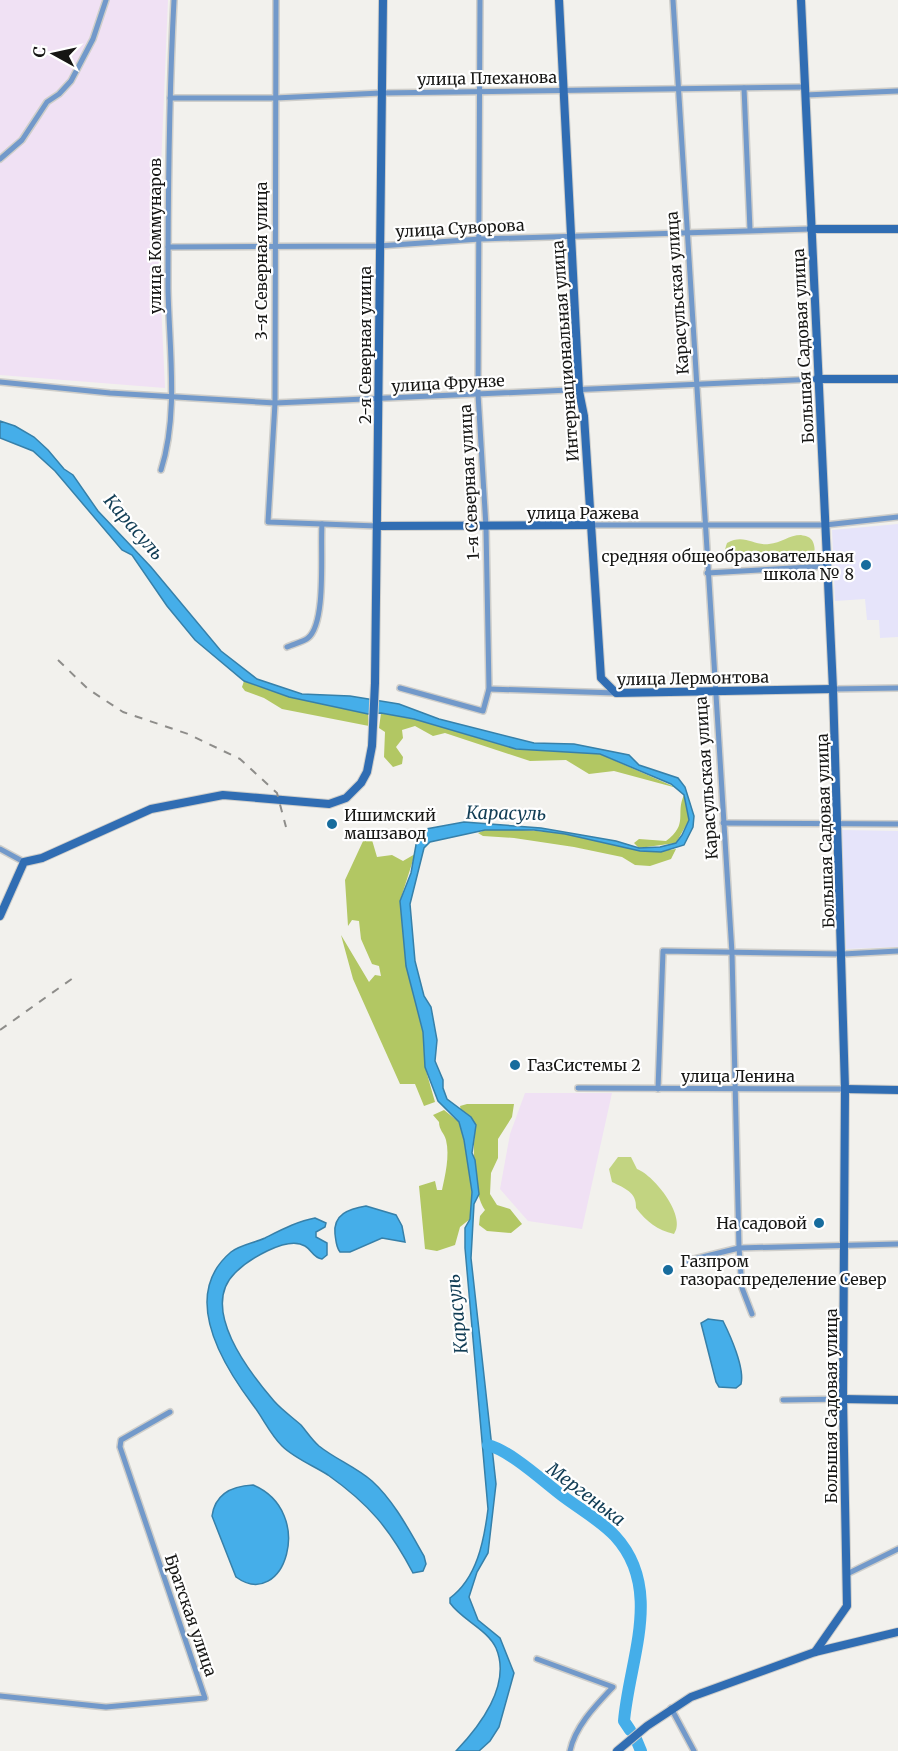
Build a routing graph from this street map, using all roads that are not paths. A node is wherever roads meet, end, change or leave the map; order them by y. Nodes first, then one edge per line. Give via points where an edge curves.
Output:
1 (106, 0) edge
2 (174, 0) edge
3 (276, 0) edge
4 (383, 0) edge
5 (480, 0) edge
6 (560, 0) edge
7 (673, 0) edge
8 (801, 0) edge
9 (744, 88) junction
10 (677, 90) junction
11 (563, 91) junction
12 (805, 91) junction
13 (898, 91) edge
14 (479, 92) junction
15 (381, 93) junction
16 (170, 98) junction
17 (275, 99) junction
18 (0, 159) edge
19 (811, 229) junction
20 (898, 229) edge
21 (750, 230) junction
22 (687, 233) junction
23 (570, 238) junction
24 (480, 239) junction
25 (168, 246) junction
26 (379, 246) junction
27 (275, 247) junction
28 (898, 379) edge
29 (817, 380) junction
30 (0, 382) edge
31 (696, 384) junction
32 (579, 391) junction
33 (478, 394) junction
34 (170, 397) junction
35 (378, 400) junction
36 (274, 403) junction
37 (161, 470) dead end
38 (898, 517) edge
39 (268, 522) joint
40 (322, 524) junction
41 (591, 525) junction
42 (825, 525) junction
43 (377, 526) junction
44 (705, 526) junction
45 (486, 527) junction
46 (827, 566) junction
47 (707, 573) junction
48 (287, 646) dead end
49 (400, 688) dead end
50 (489, 688) junction
51 (898, 688) edge
52 (832, 689) junction
53 (714, 690) junction
54 (616, 693) junction
55 (723, 823) junction
56 (838, 823) junction
57 (898, 824) edge
58 (0, 849) edge
59 (24, 862) junction
60 (0, 916) edge
61 (898, 951) edge
62 (732, 953) junction
63 (843, 954) junction
64 (578, 1088) dead end
65 (658, 1089) junction
66 (845, 1089) junction
67 (735, 1090) junction
68 (898, 1090) edge
69 (845, 1244) junction
70 (898, 1244) edge
71 (739, 1248) junction
72 (686, 1261) dead end
73 (752, 1314) dead end
74 (843, 1399) junction
75 (783, 1400) dead end
76 (898, 1400) edge
77 (170, 1412) dead end
78 (898, 1549) edge
79 (847, 1574) junction
80 (898, 1632) edge
81 (815, 1652) junction
82 (537, 1659) dead end
83 (0, 1696) edge
84 (671, 1708) junction
85 (570, 1751) edge
86 (617, 1751) edge
87 (694, 1751) edge

1 - 18 street via 93,39 71,81 47,102 22,141
2 - 16 street, улица Коммунаров
3 - 17 street, 3-я Северная улица
4 - 15 street, 2-я Северная улица
5 - 14 street, 1-я Северная улица
6 - 11 street, Интернациональная улица
7 - 10 street, Карасульская улица
8 - 12 street, Большая Садовая улица
9 - 10 street, улица Плеханова
9 - 12 street, улица Плеханова
9 - 21 street
10 - 11 street, улица Плеханова
10 - 22 street, Карасульская улица
11 - 14 street, улица Плеханова
11 - 23 street, Интернациональная улица
12 - 13 street, улица Плеханова
12 - 19 street, Большая Садовая улица
14 - 15 street, улица Плеханова
14 - 24 street, 1-я Северная улица
15 - 17 street, улица Плеханова
15 - 26 street, 2-я Северная улица
16 - 17 street, улица Плеханова
16 - 25 street, улица Коммунаров
17 - 27 street, 3-я Северная улица
19 - 20 street, улица Суворова
19 - 21 street, улица Суворова
19 - 29 street, Большая Садовая улица
21 - 22 street, улица Суворова
22 - 23 street, улица Суворова
22 - 31 street, Карасульская улица
23 - 24 street, улица Суворова
23 - 32 street, Интернациональная улица
24 - 26 street, улица Суворова
24 - 33 street, 1-я Северная улица
25 - 27 street, улица Суворова
25 - 34 street, улица Коммунаров
26 - 27 street, улица Суворова
26 - 35 street, 2-я Северная улица
27 - 36 street, 3-я Северная улица
28 - 29 street, улица Фрунзе
29 - 31 street, улица Фрунзе
29 - 42 street, Большая Садовая улица
30 - 34 street, улица Фрунзе
31 - 32 street, улица Фрунзе
31 - 44 street, Карасульская улица
32 - 33 street, улица Фрунзе
32 - 41 street, Интернациональная улица
33 - 35 street, улица Фрунзе
33 - 45 street, 1-я Северная улица
34 - 36 street, улица Фрунзе
34 - 37 street, улица Коммунаров via 168,448
35 - 36 street, улица Фрунзе
35 - 43 street, 2-я Северная улица
36 - 39 street, 3-я Северная улица
38 - 42 street, улица Ражева
39 - 40 street, улица Ражева
40 - 43 street, улица Ражева
40 - 48 street via 322,587 314,629 308,638
41 - 44 street, улица Ражева
41 - 45 street, улица Ражева
41 - 54 street, Интернациональная улица via 599,670 607,688
42 - 44 street, улица Ражева
42 - 46 street, Большая Садовая улица
43 - 45 street, улица Ражева
43 - 59 street, 2-я Северная улица via 373,728 367,772 346,798 329,804 223,795 151,809 42,858
44 - 47 street, Карасульская улица
45 - 50 street, 1-я Северная улица
46 - 47 street
46 - 52 street, Большая Садовая улица
47 - 53 street, Карасульская улица
49 - 50 street, 1-я Северная улица via 483,711
50 - 54 street, улица Лермонтова
51 - 52 street, улица Лермонтова
52 - 53 street, улица Лермонтова
52 - 56 street, Большая Садовая улица
53 - 54 street, улица Лермонтова
53 - 55 street, Карасульская улица
55 - 56 street
55 - 62 street, Карасульская улица
56 - 57 street
56 - 63 street, Большая Садовая улица
58 - 59 street
59 - 60 street
61 - 63 street
62 - 63 street
62 - 65 street via 663,951
62 - 67 street, Карасульская улица
63 - 66 street, Большая Садовая улица
64 - 65 street, улица Ленина
65 - 67 street, улица Ленина
66 - 67 street, улица Ленина
66 - 68 street, улица Ленина
66 - 69 street, Большая Садовая улица
67 - 71 street, Карасульская улица
69 - 70 street
69 - 71 street
69 - 74 street, Большая Садовая улица
71 - 72 street
71 - 73 street, Карасульская улица via 742,1288
74 - 75 street
74 - 76 street
74 - 79 street, Большая Садовая улица
77 - 83 street, Братская улица via 121,1440 120,1447 205,1698 106,1707
78 - 79 street
79 - 81 street, Большая Садовая улица via 847,1606
80 - 81 street
81 - 84 street
82 - 85 street via 613,1687 572,1741
84 - 86 street
84 - 87 street

